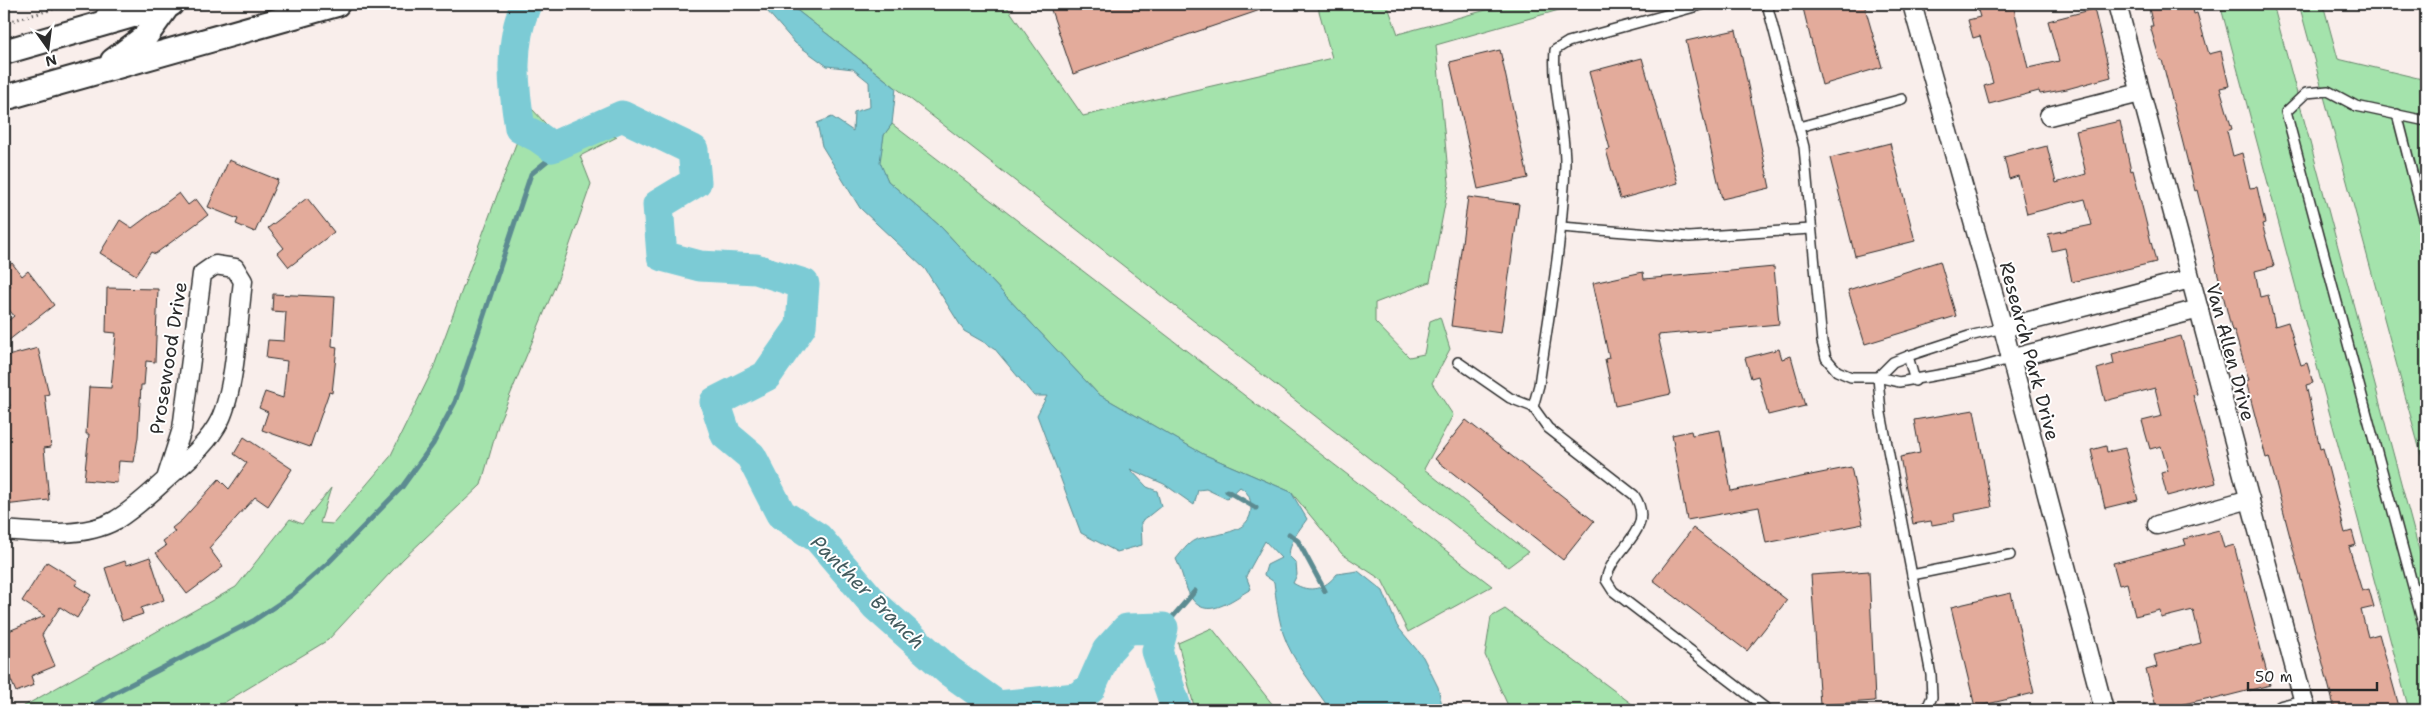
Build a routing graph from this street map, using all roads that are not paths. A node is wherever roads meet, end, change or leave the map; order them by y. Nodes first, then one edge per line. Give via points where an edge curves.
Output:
1 (107, 4) edge
2 (169, 4) edge
3 (337, 4) edge
4 (1705, 4) edge
5 (1766, 4) edge
6 (1912, 4) edge
7 (2117, 4) edge
8 (95, 25) junction
9 (4, 52) edge
10 (99, 71) junction
11 (2140, 93) junction
12 (4, 98) edge
13 (1902, 99) dead end
14 (2397, 114) junction
15 (2049, 116) dead end
16 (2426, 120) edge
17 (1799, 127) junction
18 (1561, 226) junction
19 (1811, 228) junction
20 (2426, 228) edge
21 (2190, 279) junction
22 (2198, 309) junction
23 (2003, 328) junction
24 (1908, 356) junction
25 (2010, 359) junction
26 (1458, 362) dead end
27 (1878, 376) junction
28 (1915, 381) junction
29 (1533, 407) junction
30 (166, 479) junction
31 (2250, 500) junction
32 (2157, 525) dead end
33 (4, 530) edge
34 (2010, 555) dead end
35 (1912, 575) junction
36 (2426, 635) edge
37 (2305, 707) edge
38 (1768, 710) edge
39 (1926, 710) edge
40 (2104, 710) edge
41 (2282, 710) edge

1 - 8 lane
2 - 8 main road
2 - 10 main road via 145,37
3 - 10 main road
4 - 18 lane via 1568,42 1556,50 1554,65 1565,164
5 - 17 lane
6 - 23 street, Research Park Drive
7 - 11 street, Van Allen Drive
8 - 9 main road
10 - 12 main road
11 - 15 street
11 - 21 street, Van Allen Drive
13 - 17 lane
14 - 16 lane
14 - 20 lane
14 - 36 lane via 2356,106 2328,91 2306,93 2286,112
17 - 19 lane via 1804,147
18 - 19 lane via 1689,237
18 - 29 lane via 1539,385
19 - 27 lane via 1826,358 1837,371 1851,377
21 - 22 street, Van Allen Drive
21 - 23 street
22 - 25 street
22 - 31 street, Van Allen Drive
23 - 24 lane
23 - 25 street, Research Park Drive
24 - 27 lane via 1892,362
24 - 28 lane
25 - 28 lane
25 - 40 street, Research Park Drive
26 - 29 lane via 1510,398
27 - 28 lane via 1899,382
27 - 35 lane via 1881,413
29 - 38 lane via 1548,428 1634,495 1641,505 1639,528 1608,567 1606,580 1613,591
30 - 30 street, Prosewood Drive via 200,448 220,420 229,390 243,281 235,268 215,265 202,274 182,430
30 - 33 street, Prosewood Drive via 141,503 115,520 88,530
31 - 32 street
31 - 37 street, Van Allen Drive
34 - 35 lane
35 - 39 lane via 1931,675 1932,697
37 - 41 street

